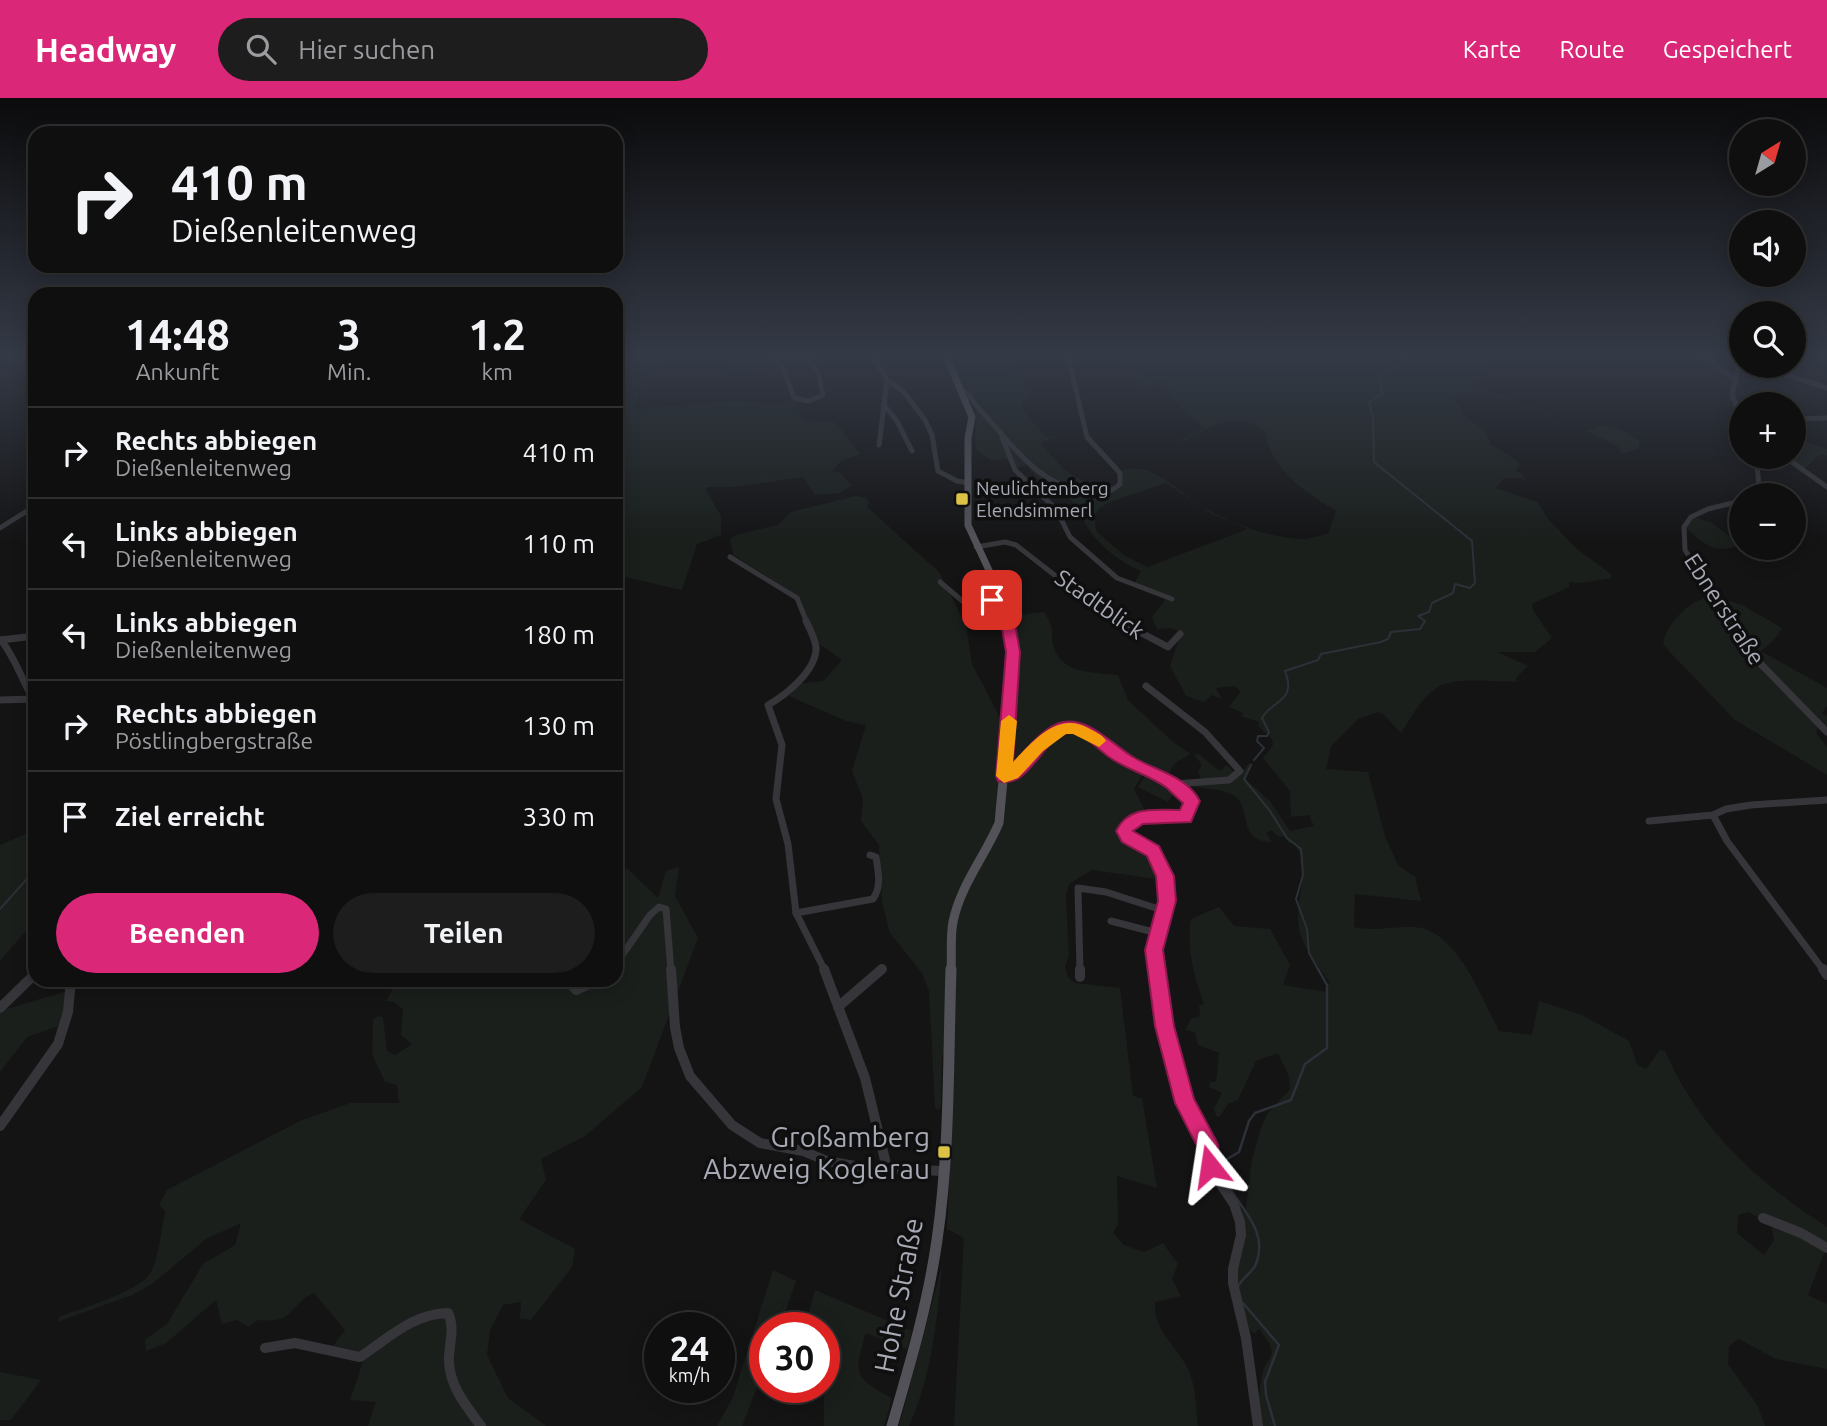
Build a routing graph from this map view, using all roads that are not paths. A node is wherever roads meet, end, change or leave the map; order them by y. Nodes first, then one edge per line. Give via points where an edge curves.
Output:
1 (882, 418) edge
2 (894, 418) edge
3 (924, 418) edge
4 (972, 418) edge
5 (988, 418) edge
6 (1083, 418) edge
7 (1826, 418) edge
8 (1806, 419) edge
9 (1003, 437) junction
10 (879, 445) dead end
11 (912, 451) dead end
12 (1802, 469) edge
13 (969, 483) junction
14 (1827, 487) edge
15 (1729, 505) edge
16 (28, 510) edge
17 (0, 528) edge
18 (978, 547) junction
19 (730, 557) dead end
20 (940, 582) dead end
21 (1172, 599) dead end
22 (1005, 608) junction
23 (1180, 634) dead end
24 (28, 637) edge
25 (1, 640) edge
26 (1146, 686) dead end
27 (28, 691) edge
28 (0, 700) edge
29 (28, 700) edge
30 (1827, 732) edge
31 (1004, 776) junction
32 (1174, 784) junction
33 (1827, 800) edge
34 (1713, 815) junction
35 (1649, 821) dead end
36 (870, 855) dead end
37 (1165, 911) junction
38 (796, 913) junction
39 (1111, 921) dead end
40 (1157, 933) junction
41 (623, 954) edge
42 (882, 969) dead end
43 (1827, 975) edge
44 (1080, 976) dead end
45 (28, 981) edge
46 (70, 987) edge
47 (838, 1007) junction
48 (0, 1008) edge
49 (0, 1126) edge
50 (887, 1168) junction
51 (943, 1171) junction
52 (1763, 1218) dead end
53 (1827, 1248) edge
54 (265, 1348) dead end
55 (481, 1426) edge
56 (892, 1426) edge
57 (1258, 1426) edge

1 - 10 street
2 - 11 street
3 - 13 street via 939,472
4 - 13 main road, Hohe Straße
5 - 9 street
6 - 9 street via 1091,444 1118,469 1121,479 1110,492 1062,487 1029,466
7 - 8 street
9 - 21 street via 1015,471 1056,509 1070,537 1116,578
12 - 14 street
13 - 18 main road, Hohe Straße via 967,521
15 - 30 street, Ebnerstraße via 1688,519 1684,528 1687,553 1754,657
16 - 17 street
18 - 22 main road, Hohe Straße
18 - 23 street, Stadtblick via 1005,542 1016,545 1098,608 1161,645 1168,646
19 - 38 street via 797,597 817,645 815,659 788,695 768,705 782,745 776,799 788,844
20 - 22 street via 973,610 989,600
22 - 31 main road, Hohe Straße via 1014,664
24 - 25 street
25 - 27 street
26 - 32 street via 1205,732 1240,771 1226,781
28 - 29 street
31 - 32 street via 1012,774 1053,734 1071,727
31 - 51 main road, Hohe Straße via 997,830 962,893 953,923
32 - 37 street via 1192,801 1186,816 1141,817 1124,831 1150,848 1161,864 1167,891
33 - 34 street via 1741,807
34 - 35 street
34 - 43 street via 1727,841
36 - 38 street via 876,857 878,876 878,894 873,899
37 - 40 street
37 - 44 street via 1077,888
38 - 47 street via 821,960
39 - 40 street
40 - 57 street via 1154,953 1164,1026 1184,1100 1207,1144 1213,1173 1240,1222 1233,1283
41 - 50 street via 650,915 659,907 666,909 676,1037 686,1068 732,1125 760,1143 838,1163
42 - 47 street
45 - 48 street
46 - 49 street via 58,1044
47 - 50 street via 868,1086
50 - 51 street
51 - 56 main road, Hohe Straße via 922,1324
52 - 53 street
54 - 55 street via 295,1343 360,1357 404,1324 428,1314 448,1313 454,1327 449,1362 452,1378

